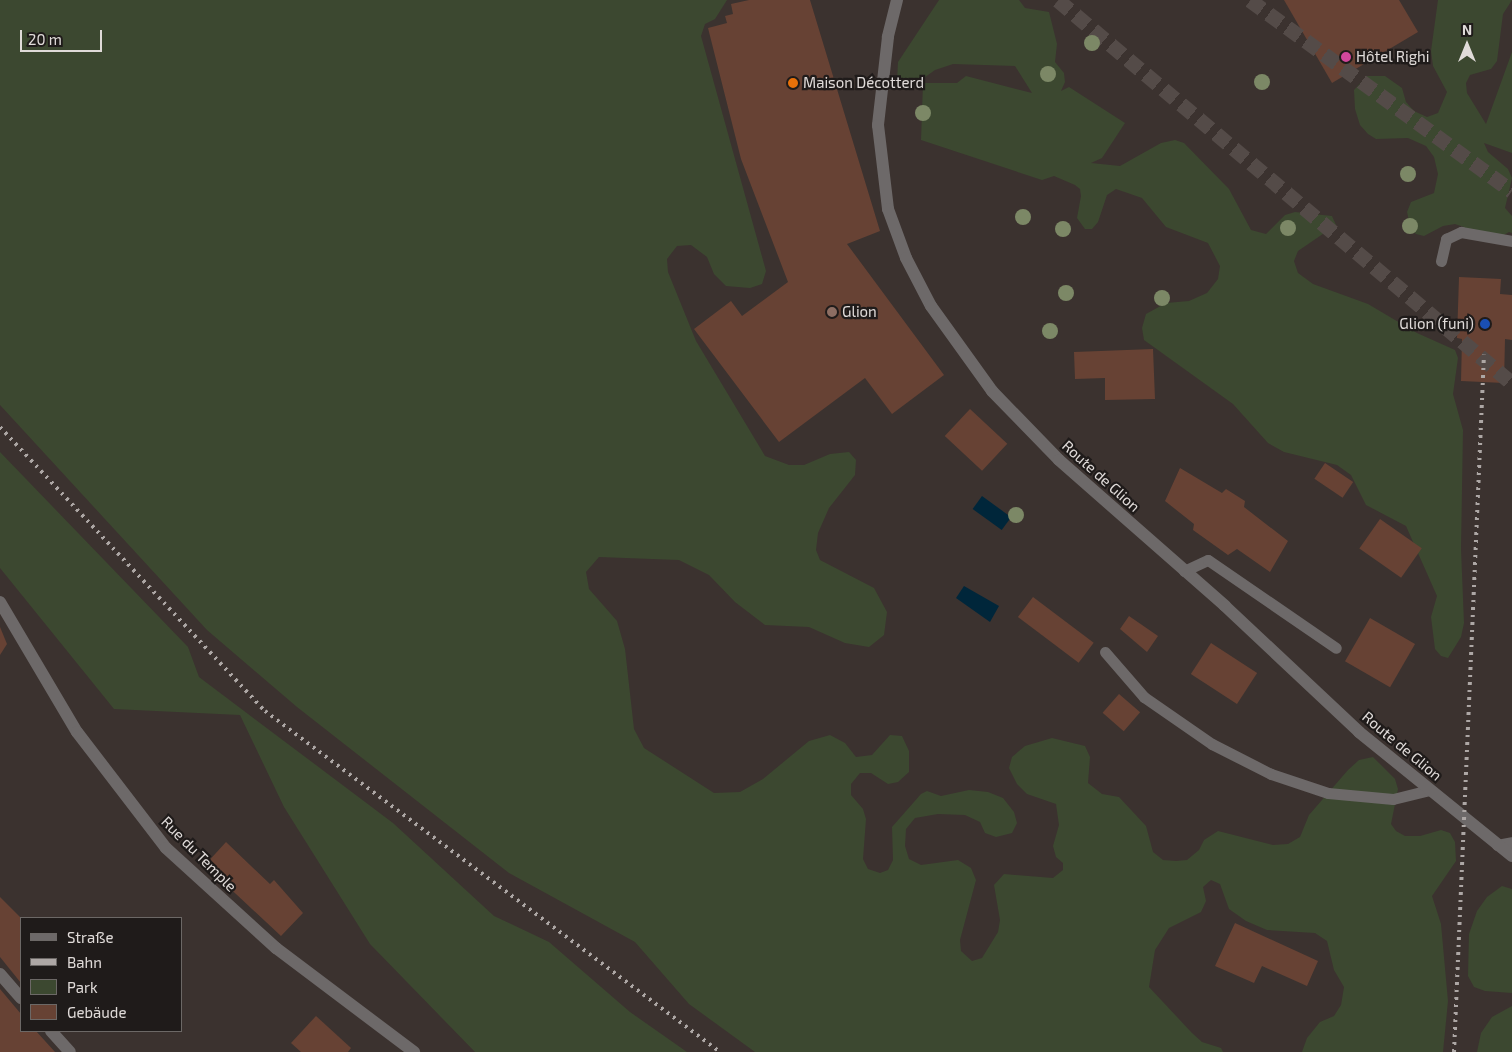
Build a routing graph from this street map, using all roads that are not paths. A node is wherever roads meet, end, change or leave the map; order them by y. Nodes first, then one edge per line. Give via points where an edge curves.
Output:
1 (897, 0) edge
2 (1512, 241) edge
3 (1441, 261) dead end
4 (1184, 570) junction
5 (0, 602) edge
6 (1336, 648) dead end
7 (1105, 652) dead end
8 (1431, 791) junction
9 (1512, 842) edge
10 (1497, 845) junction
11 (1512, 856) edge
12 (0, 974) edge
13 (20, 997) edge
14 (52, 1032) edge
15 (70, 1052) edge
16 (414, 1052) edge

1 - 4 street, Route de Glion via 888,37 878,126 888,209 906,258 931,306 992,391 1059,460
2 - 3 lane via 1461,232 1446,239
4 - 6 lane via 1208,560
4 - 8 street, Route de Glion via 1359,732
5 - 16 street, Rue du Temple via 77,732 166,848 276,948
7 - 8 lane via 1144,697 1212,744 1271,774 1328,793 1393,799
8 - 10 street, Route de Glion
9 - 10 lane
10 - 11 street, Route de Glion
12 - 13 street
14 - 15 street

